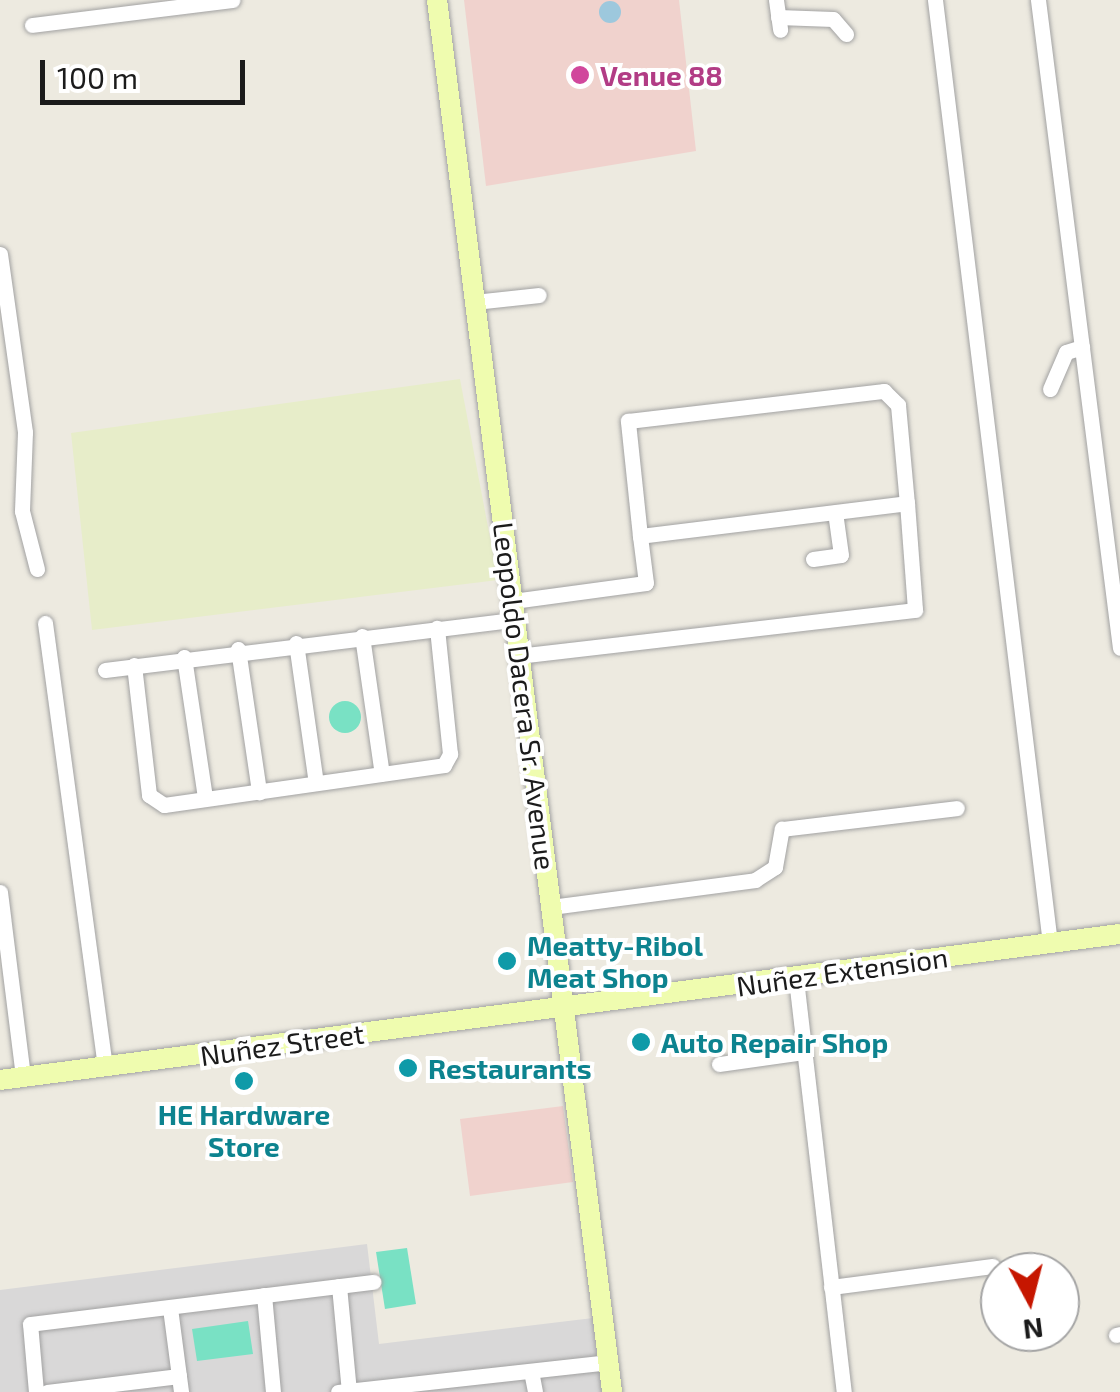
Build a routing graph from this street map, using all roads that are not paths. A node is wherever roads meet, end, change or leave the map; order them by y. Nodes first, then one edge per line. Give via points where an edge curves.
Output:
1 (232, 0) edge
2 (437, 0) edge
3 (935, 0) edge
4 (1038, 0) edge
5 (102, 7) edge
6 (778, 16) edge
7 (32, 25) dead end
8 (846, 34) dead end
9 (0, 254) edge
10 (539, 295) dead end
11 (475, 302) junction
12 (1082, 347) junction
13 (1050, 390) dead end
14 (907, 503) junction
15 (835, 512) junction
16 (640, 536) junction
17 (813, 559) dead end
18 (37, 568) dead end
19 (514, 610) junction
20 (45, 623) dead end
21 (437, 628) junction
22 (362, 636) junction
23 (296, 643) junction
24 (1120, 648) edge
25 (238, 650) junction
26 (519, 656) junction
27 (184, 657) junction
28 (134, 664) junction
29 (105, 670) dead end
30 (382, 774) junction
31 (316, 784) junction
32 (259, 792) junction
33 (205, 798) junction
34 (956, 808) dead end
35 (0, 892) edge
36 (551, 907) junction
37 (1120, 934) edge
38 (1050, 943) junction
39 (796, 979) junction
40 (564, 1006) junction
41 (803, 1052) junction
42 (719, 1064) dead end
43 (105, 1067) junction
44 (23, 1078) junction
45 (0, 1080) edge
46 (980, 1268) edge
47 (373, 1282) dead end
48 (339, 1286) junction
49 (831, 1287) junction
50 (264, 1294) junction
51 (170, 1308) junction
52 (608, 1362) junction
53 (532, 1371) junction
54 (180, 1384) edge
55 (348, 1391) edge
56 (36, 1392) edge
57 (47, 1392) edge
58 (274, 1392) edge
59 (338, 1392) edge
60 (535, 1392) edge
61 (612, 1392) edge
62 (844, 1392) edge

1 - 5 street
2 - 11 main road, Leopoldo Dacera Sr. Avenue
3 - 38 street
4 - 12 street
5 - 7 street
6 - 8 street via 833,19
9 - 18 street via 25,432 22,511
10 - 11 street
11 - 19 main road, Leopoldo Dacera Sr. Avenue
12 - 13 street via 1066,352
12 - 24 street
14 - 15 street
14 - 16 street via 898,405 884,391 628,421
14 - 26 street via 915,610
15 - 16 street
15 - 17 street via 841,555
16 - 19 street via 646,583
19 - 21 street
19 - 26 main road, Leopoldo Dacera Sr. Avenue
20 - 43 street
21 - 22 street
21 - 30 street via 450,754 438,767
22 - 23 street
22 - 30 street
23 - 25 street
23 - 31 street
25 - 27 street
25 - 32 street
26 - 36 main road, Leopoldo Dacera Sr. Avenue
27 - 28 street
27 - 33 street
28 - 29 street
28 - 33 street via 149,795 164,805
30 - 31 street
31 - 32 street
32 - 33 street
34 - 36 street via 782,829 775,867 754,880
35 - 44 street
36 - 40 main road, Leopoldo Dacera Sr. Avenue
37 - 38 main road, Nuñez Extension
38 - 39 main road, Nuñez Extension
39 - 40 main road, Nuñez Extension
39 - 41 street
40 - 43 main road, Nuñez Street
40 - 52 main road, Leopoldo Dacera Sr. Avenue
41 - 42 street
41 - 49 street
43 - 44 main road, Nuñez Street
44 - 45 main road, Nuñez Street
46 - 49 street
47 - 48 street
48 - 50 street
48 - 55 street
49 - 62 street
50 - 51 street
50 - 58 street
51 - 54 street
51 - 56 street via 30,1324
52 - 53 street
52 - 61 main road, Leopoldo Dacera Sr. Avenue
53 - 55 street
53 - 60 street
54 - 57 street
55 - 59 street

